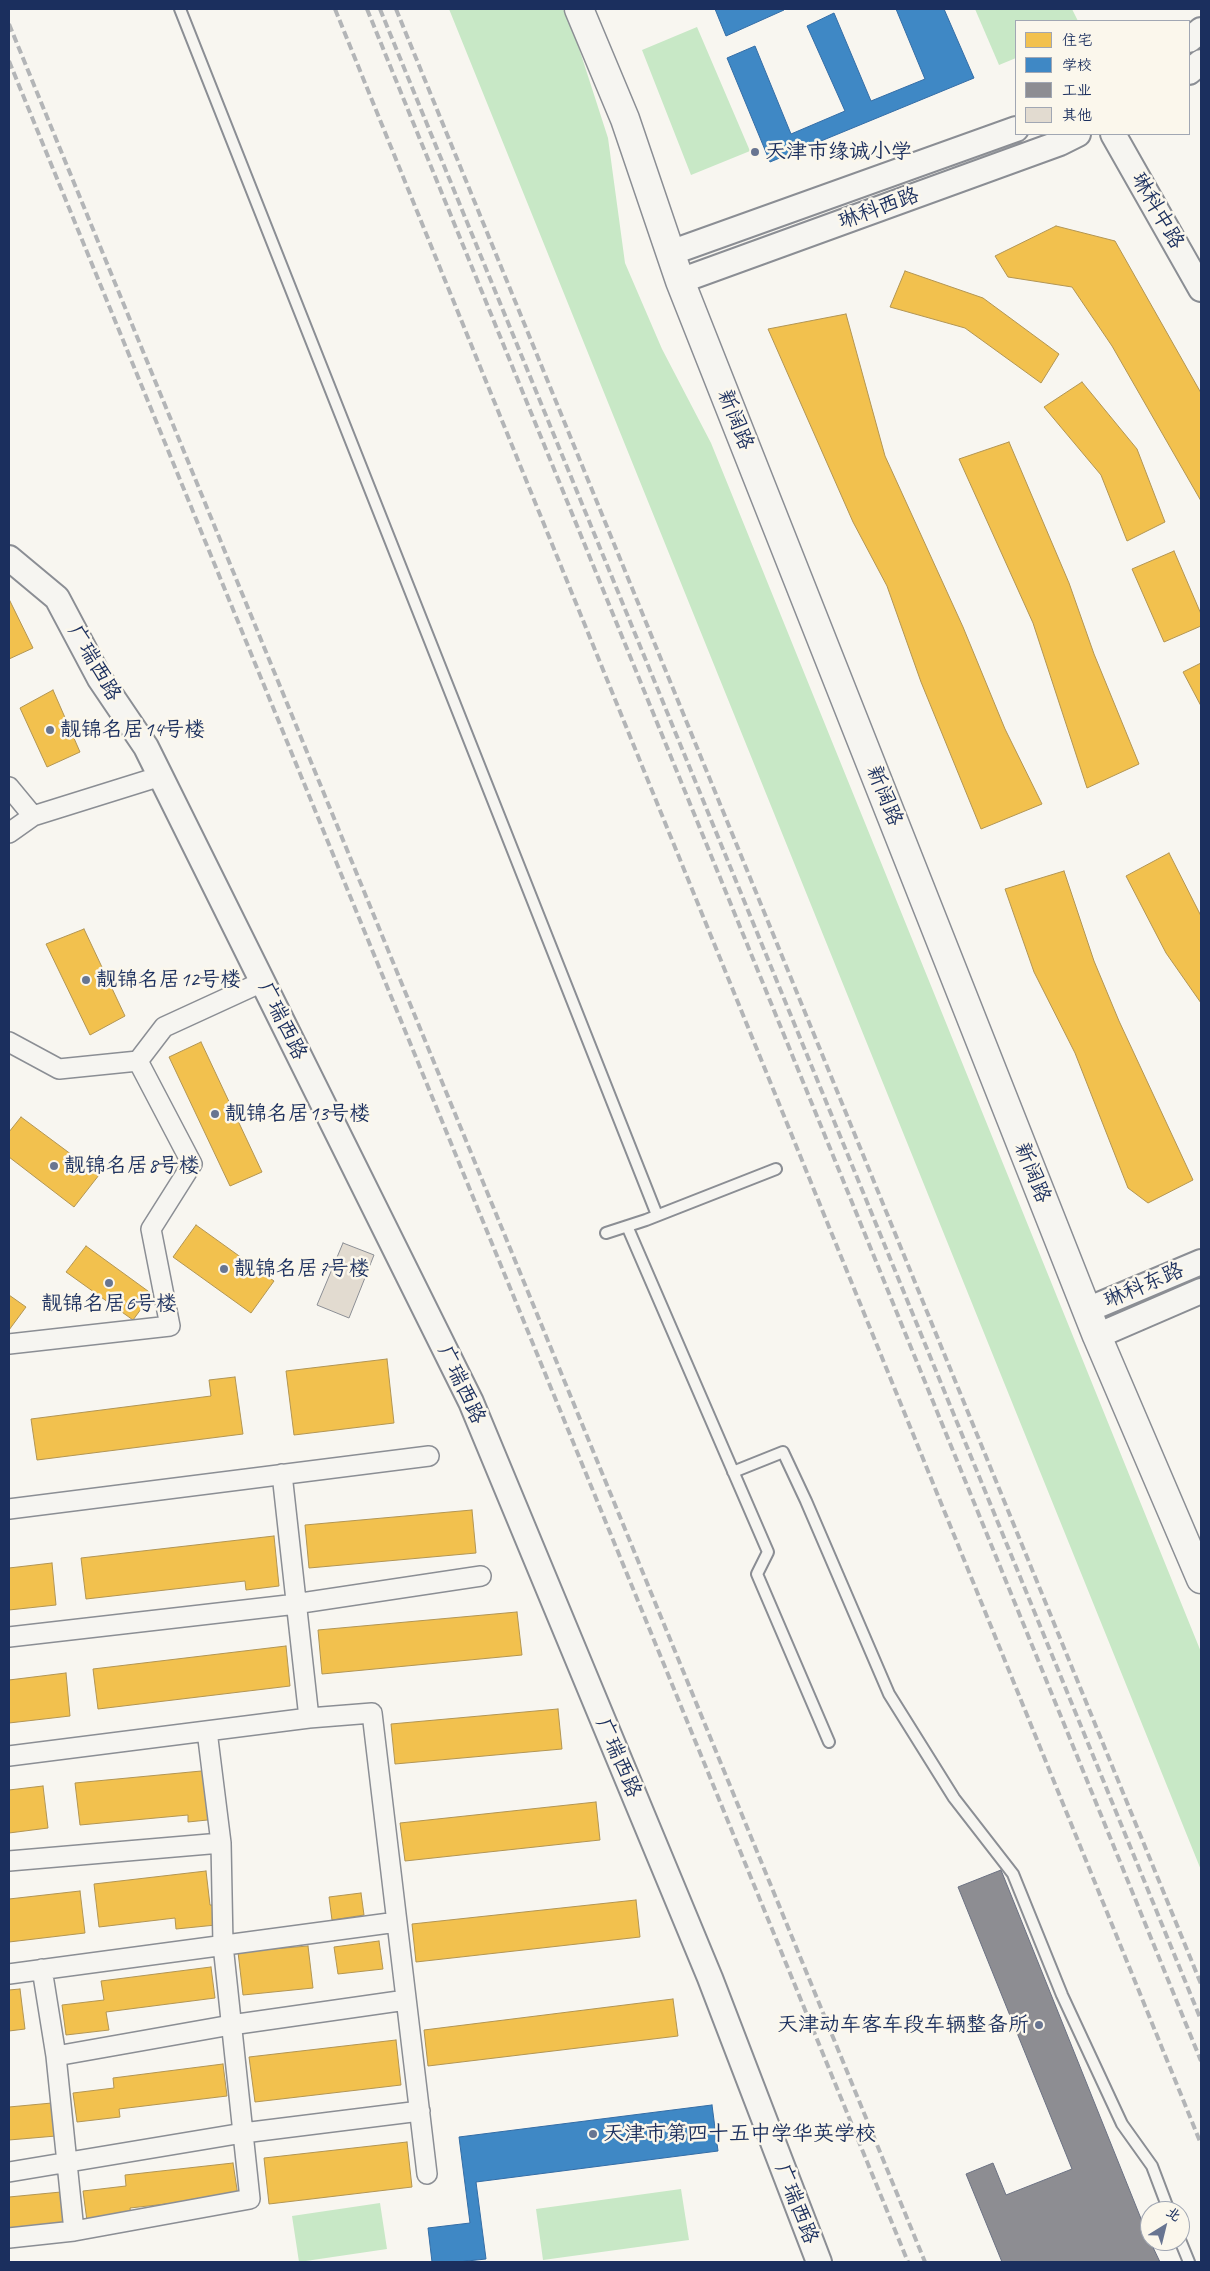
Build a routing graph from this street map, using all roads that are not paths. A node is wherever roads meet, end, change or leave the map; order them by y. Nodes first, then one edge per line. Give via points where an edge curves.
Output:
1 (180, 9) edge
2 (579, 9) edge
3 (1201, 30) edge
4 (1190, 39) edge
5 (1201, 62) edge
6 (1190, 71) edge
7 (1015, 129) edge
8 (1076, 135) edge
9 (1114, 135) edge
10 (1127, 135) edge
11 (670, 253) junction
12 (1201, 268) edge
13 (680, 282) junction
14 (1201, 289) edge
15 (9, 558) edge
16 (161, 776) junction
17 (9, 787) edge
18 (33, 816) junction
19 (9, 833) edge
20 (262, 982) junction
21 (9, 1042) edge
22 (138, 1061) junction
23 (776, 1169) dead end
24 (657, 1215) junction
25 (627, 1226) junction
26 (606, 1233) dead end
27 (1201, 1262) edge
28 (1201, 1290) edge
29 (1087, 1310) junction
30 (1097, 1336) junction
31 (9, 1344) edge
32 (429, 1456) dead end
33 (734, 1472) junction
34 (282, 1474) junction
35 (9, 1509) edge
36 (481, 1576) dead end
37 (1201, 1579) edge
38 (297, 1604) junction
39 (9, 1637) edge
40 (309, 1718) junction
41 (207, 1731) junction
42 (829, 1742) dead end
43 (9, 1756) edge
44 (221, 1843) junction
45 (9, 1861) edge
46 (397, 1922) junction
47 (223, 1945) junction
48 (42, 1969) junction
49 (9, 1974) edge
50 (406, 2000) junction
51 (231, 2025) junction
52 (56, 2056) junction
53 (420, 2111) junction
54 (243, 2133) junction
55 (68, 2163) junction
56 (9, 2172) edge
57 (427, 2174) dead end
58 (1165, 2201) edge
59 (74, 2231) junction
60 (9, 2238) edge
61 (819, 2262) edge

1 - 24 lane
2 - 11 main road, 新阔路 via 625,119
3 - 4 street
5 - 6 street
7 - 11 street, 琳科西路
8 - 13 street, 琳科西路
9 - 14 street, 琳科中路
10 - 12 street, 琳科中路
11 - 13 main road, 新阔路
13 - 29 main road, 新阔路
15 - 16 street, 广瑞西路 via 57,598 100,678 146,747
16 - 18 street
16 - 20 street, 广瑞西路
17 - 18 street
18 - 19 street
20 - 22 street via 164,1027
20 - 61 street, 广瑞西路 via 471,1402 710,1978
21 - 22 street via 58,1069
22 - 31 street via 192,1164 151,1229 170,1326
23 - 24 lane
24 - 25 lane
25 - 26 lane
25 - 33 lane
27 - 29 street, 琳科东路
28 - 30 street, 琳科东路
29 - 30 main road, 新阔路
30 - 37 main road, 新阔路
32 - 34 street
33 - 42 lane via 768,1552 757,1574
33 - 58 lane via 783,1452 888,1694 954,1798 1013,1874 1062,1995 1122,2124 1152,2166
34 - 35 street
34 - 38 street
36 - 38 street
38 - 39 street
38 - 40 street
40 - 41 street
40 - 46 street via 372,1713
41 - 43 street
41 - 44 street
44 - 45 street
44 - 47 street
46 - 47 street
46 - 50 street
47 - 48 street
47 - 51 street
48 - 49 street
48 - 52 street
50 - 51 street
50 - 53 street
51 - 52 street
51 - 54 street
52 - 55 street
53 - 54 street
53 - 57 street
54 - 55 street
54 - 59 street via 250,2199
55 - 56 street
55 - 59 street
59 - 60 street

